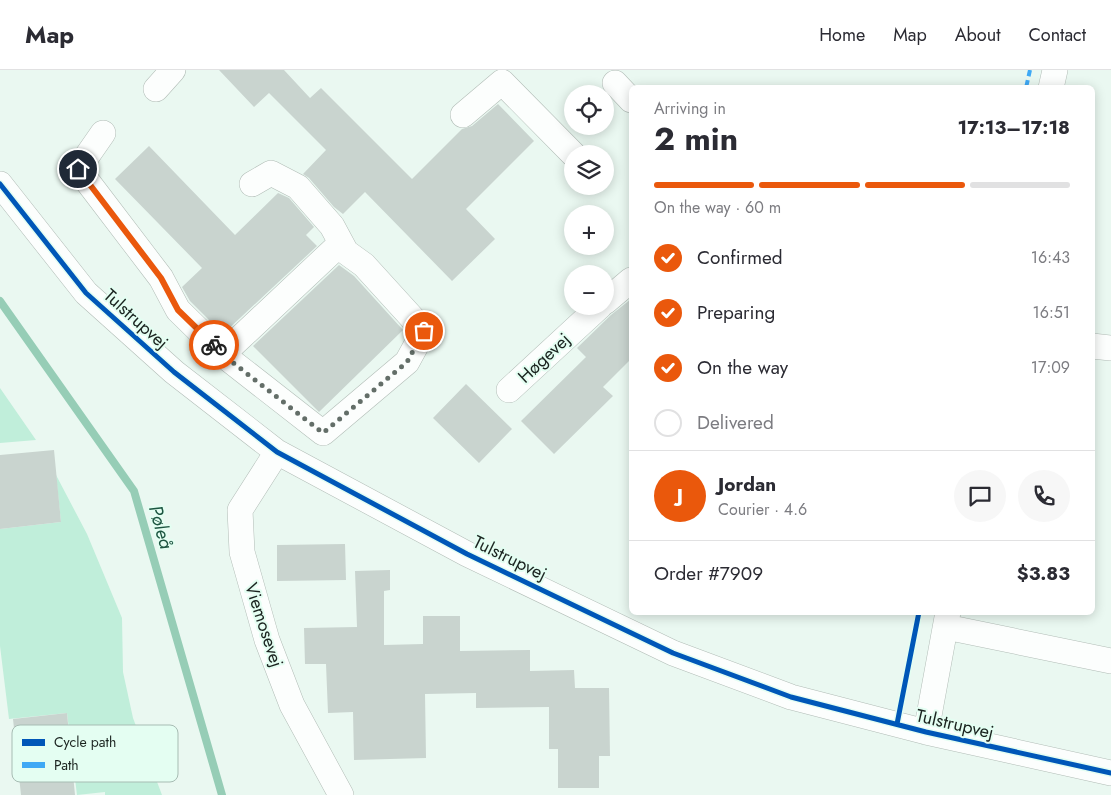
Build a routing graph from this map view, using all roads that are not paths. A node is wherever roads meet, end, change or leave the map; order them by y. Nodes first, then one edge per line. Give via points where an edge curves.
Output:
1 (172, 70) edge
2 (1055, 70) edge
3 (1052, 85) edge
4 (156, 89) dead end
5 (463, 115) dead end
6 (103, 133) dead end
7 (564, 145) edge
8 (0, 184) edge
9 (252, 184) dead end
10 (341, 243) junction
11 (629, 282) edge
12 (614, 294) edge
13 (590, 315) edge
14 (1095, 346) edge
15 (1111, 348) edge
16 (223, 354) junction
17 (509, 390) dead end
18 (277, 452) junction
19 (947, 620) edge
20 (1111, 661) edge
21 (926, 732) junction
22 (1111, 772) edge
23 (341, 795) edge

1 - 4 street
2 - 3 street
5 - 7 street via 502,82
6 - 16 street via 78,169 161,278 178,310
8 - 18 street, Tulstrupvej via 86,293 174,372
9 - 10 street via 271,173 298,187 332,226
10 - 16 street
10 - 16 street via 346,252 364,264 424,331 407,362 323,433
11 - 12 street
13 - 17 street, Høgevej
14 - 15 street
18 - 21 street, Tulstrupvej via 467,554 673,653 791,697
18 - 23 street, Viemosevej via 240,510 242,552 266,640 292,705
19 - 20 street
19 - 21 street
21 - 22 street, Tulstrupvej

